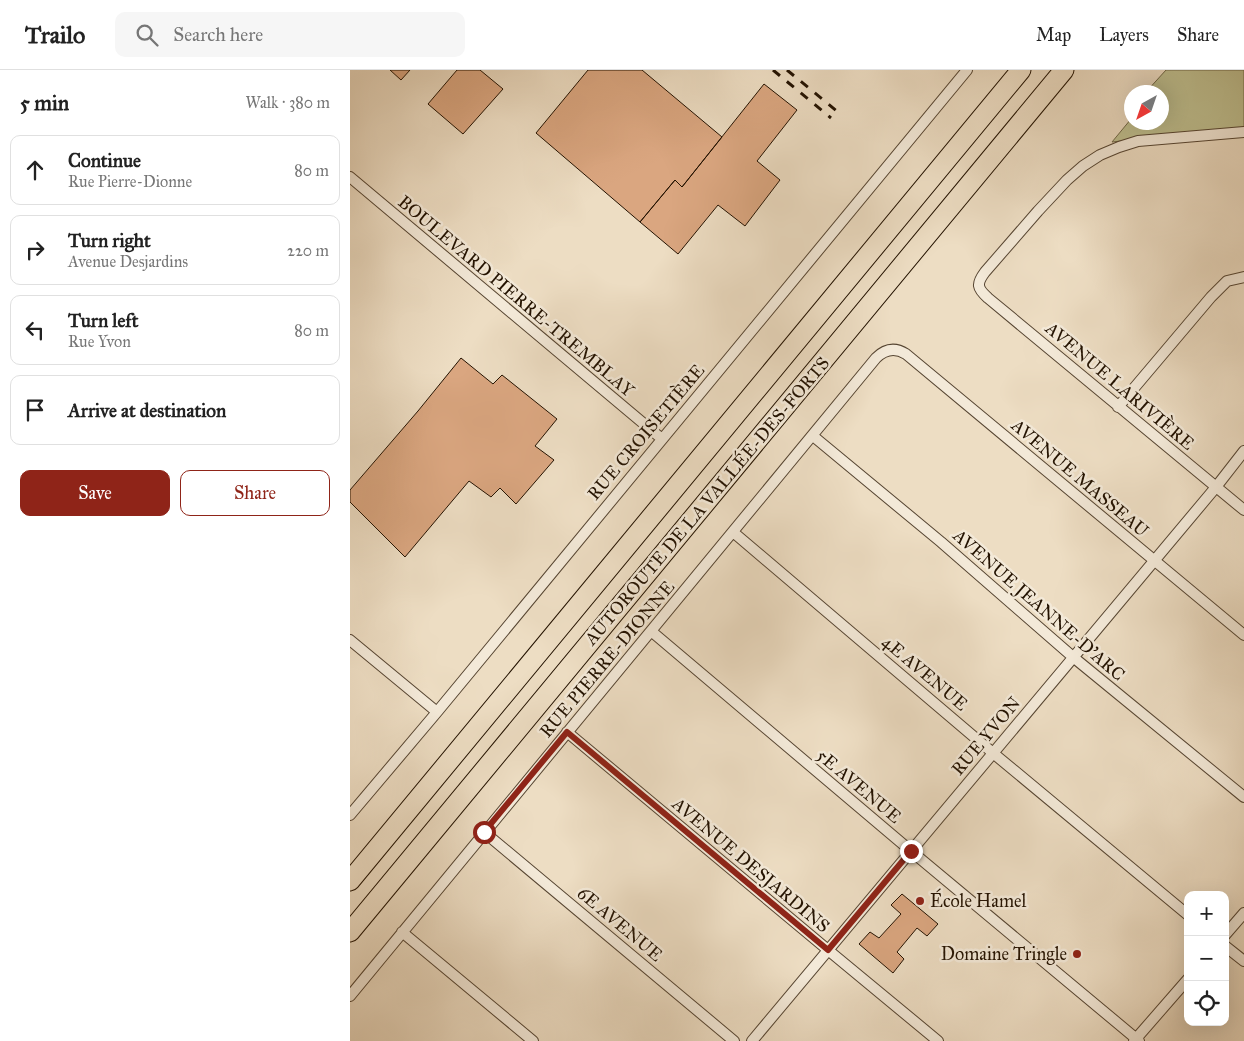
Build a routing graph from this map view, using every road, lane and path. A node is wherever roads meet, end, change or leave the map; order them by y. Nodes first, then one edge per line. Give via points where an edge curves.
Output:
1 (967, 70) edge
2 (1021, 70) edge
3 (1064, 70) edge
4 (1244, 132) edge
5 (350, 177) edge
6 (1244, 277) edge
7 (893, 349) joint
8 (1118, 407) junction
9 (813, 436) junction
10 (662, 439) junction
11 (1244, 451) edge
12 (1216, 487) junction
13 (1244, 510) edge
14 (733, 532) junction
15 (1154, 561) junction
16 (650, 631) junction
17 (1244, 636) edge
18 (350, 640) edge
19 (1073, 657) junction
20 (436, 712) junction
21 (567, 732) junction
22 (993, 752) junction
23 (1244, 797) edge
24 (350, 815) edge
25 (484, 832) junction
26 (911, 851) junction
27 (350, 881) edge
28 (1184, 911) edge
29 (1244, 913) edge
30 (1229, 930) edge
31 (350, 932) edge
32 (402, 932) junction
33 (1229, 949) edge
34 (828, 950) junction
35 (1244, 961) edge
36 (1185, 981) edge
37 (350, 996) edge
38 (1136, 1040) edge
39 (533, 1041) edge
40 (734, 1041) edge
41 (752, 1041) edge
42 (938, 1041) edge

1 - 10 street, RUE CROISETIÈRE
2 - 27 highway, AUTOROUTE DE LA VALLÉE-DES-FORTS
3 - 31 highway, AUTOROUTE DE LA VALLÉE-DES-FORTS
4 - 8 street, AVENUE LARIVIÈRE via 1138,141 1100,155 1083,166 1054,194 979,281 981,291 988,298
5 - 10 street, BOULEVARD PIERRE-TREMBLAY
6 - 8 street via 1227,281 1211,297
7 - 9 street, RUE PIERRE-DIONNE via 880,354
7 - 15 street, AVENUE MASSEAU via 906,354
8 - 12 street, AVENUE LARIVIÈRE
9 - 14 street, RUE PIERRE-DIONNE
9 - 19 street, AVENUE JEANNE-D'ARC
10 - 20 street, RUE CROISETIÈRE
11 - 12 street, RUE YVON
12 - 13 street, AVENUE LARIVIÈRE
12 - 15 street, RUE YVON
14 - 16 street, RUE PIERRE-DIONNE
14 - 22 street, 4E AVENUE
15 - 17 street, AVENUE MASSEAU
15 - 19 street, RUE YVON
16 - 21 street, RUE PIERRE-DIONNE
16 - 26 street, 5E AVENUE
18 - 20 street
19 - 22 street, RUE YVON
19 - 23 street, AVENUE JEANNE-D'ARC
20 - 24 street, RUE CROISETIÈRE
21 - 25 street, RUE PIERRE-DIONNE
21 - 34 street, AVENUE DESJARDINS
22 - 26 street, RUE YVON
22 - 28 street, 4E AVENUE
25 - 32 street, RUE PIERRE-DIONNE
25 - 40 street, 6E AVENUE
26 - 34 street, RUE YVON
26 - 38 street, 5E AVENUE
29 - 30 street
32 - 37 street, RUE PIERRE-DIONNE
32 - 39 street
33 - 35 street
34 - 41 street, RUE YVON
34 - 42 street, AVENUE DESJARDINS
36 - 38 street

